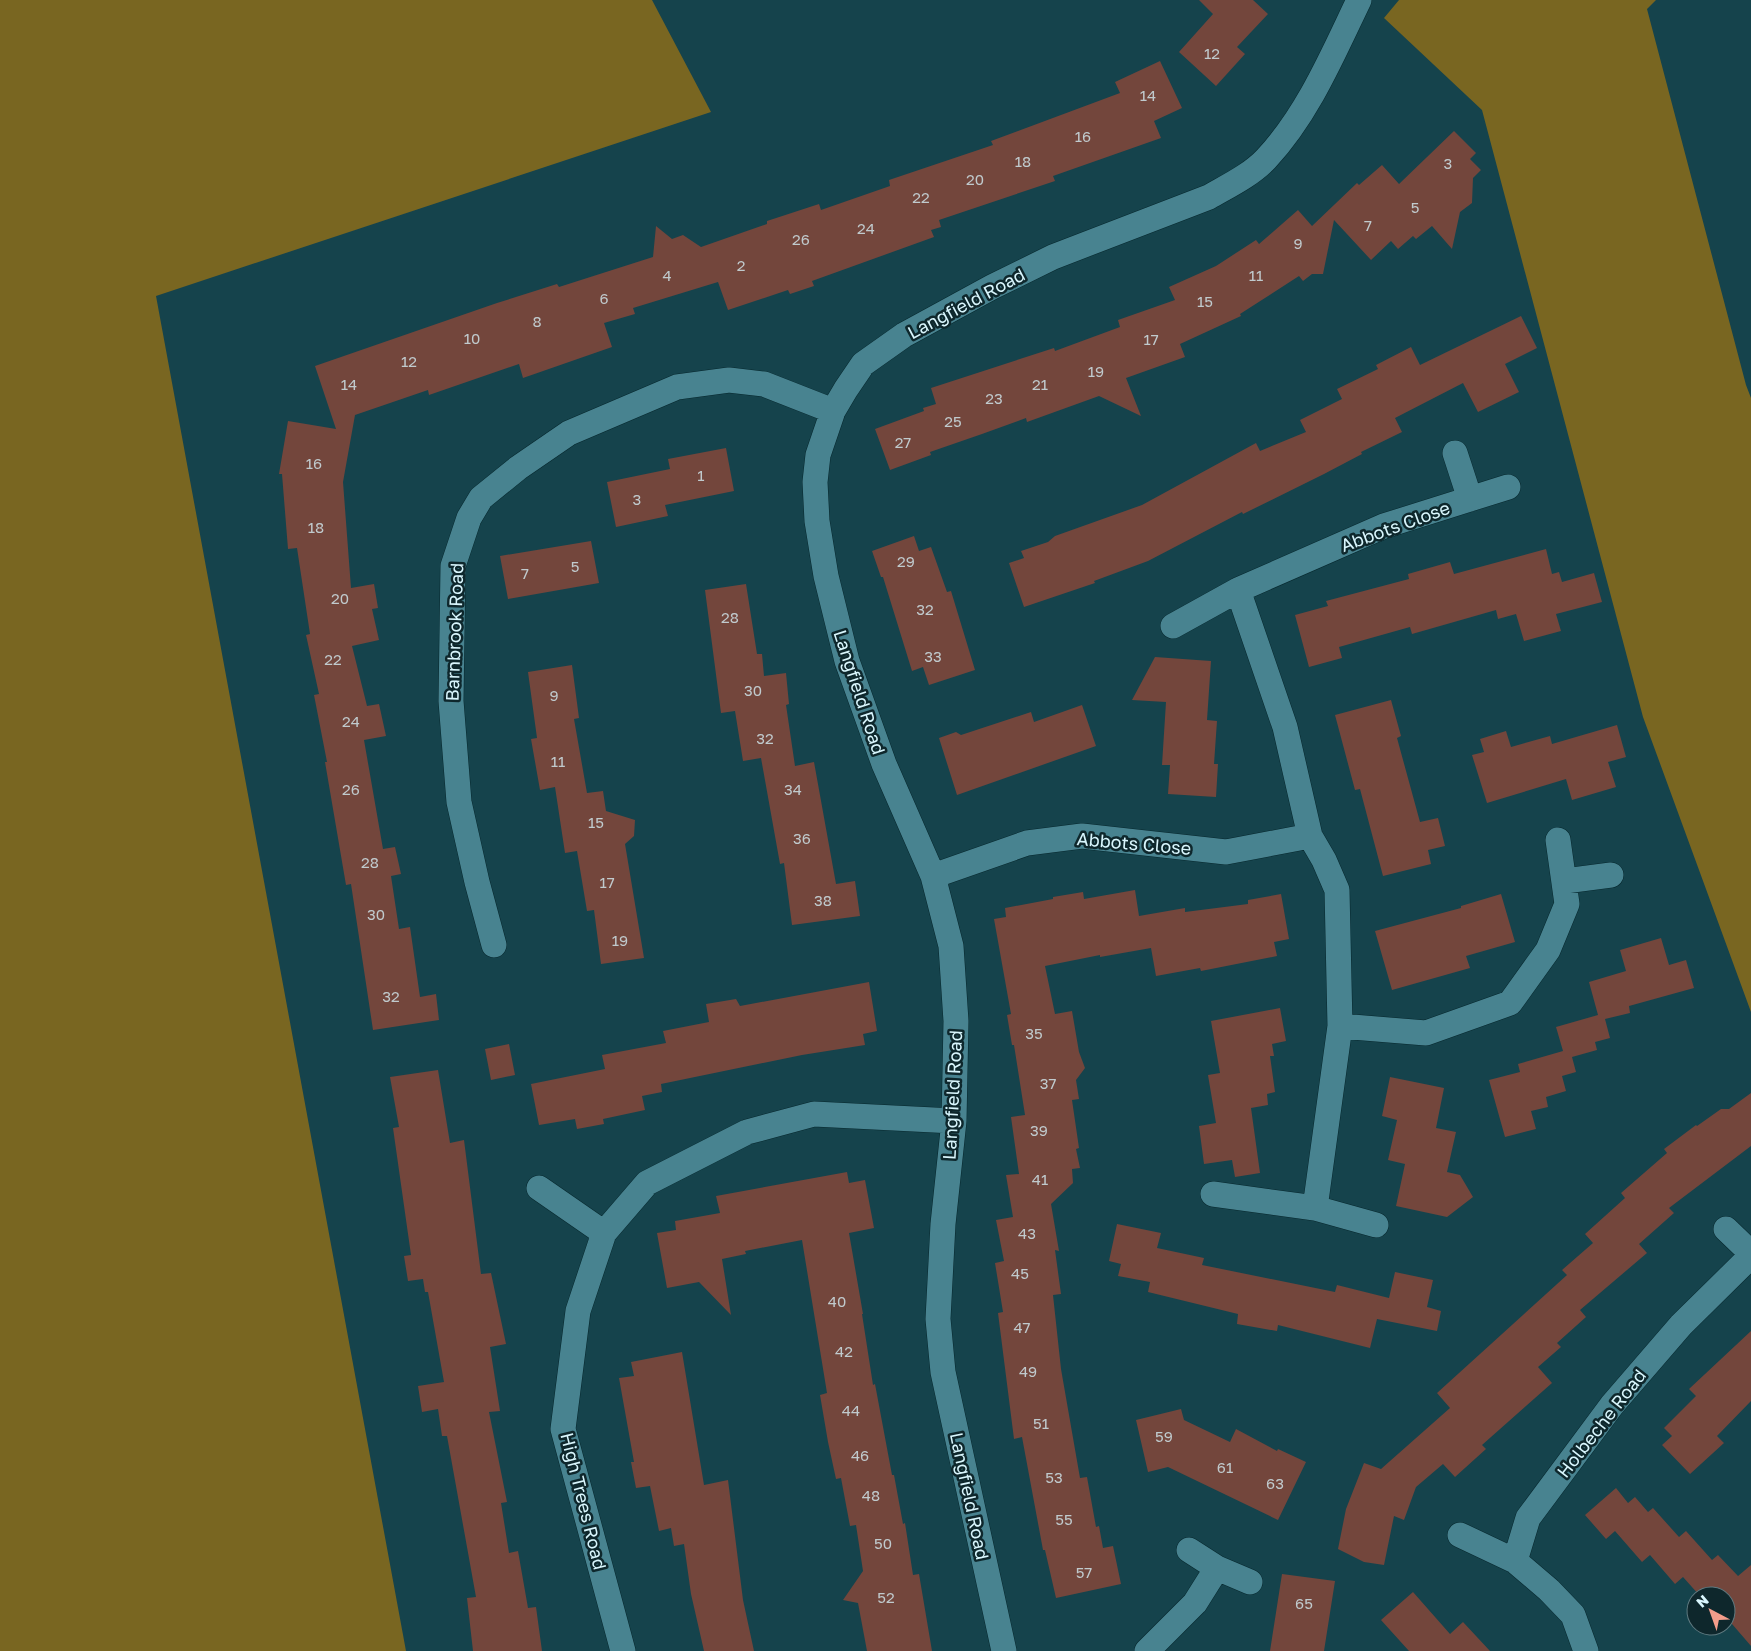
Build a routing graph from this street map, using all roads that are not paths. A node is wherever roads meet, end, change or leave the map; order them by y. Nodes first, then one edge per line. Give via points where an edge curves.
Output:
1 (1359, 0) edge
2 (833, 411) junction
3 (1456, 453) dead end
4 (1508, 487) dead end
5 (1470, 499) junction
6 (1238, 590) junction
7 (1173, 626) dead end
8 (1310, 836) junction
9 (1558, 840) dead end
10 (1611, 875) dead end
11 (933, 876) junction
12 (1565, 881) junction
13 (494, 945) dead end
14 (1340, 1026) junction
15 (954, 1121) junction
16 (539, 1188) dead end
17 (1213, 1194) dead end
18 (1315, 1208) junction
19 (1376, 1226) dead end
20 (1726, 1229) dead end
21 (604, 1233) junction
22 (1751, 1255) edge
23 (1460, 1535) dead end
24 (1189, 1550) dead end
25 (1514, 1561) junction
26 (1217, 1568) junction
27 (1250, 1582) dead end
28 (623, 1651) edge
29 (1004, 1651) edge
30 (1147, 1651) edge
31 (1586, 1651) edge

1 - 2 street, Langfield Road via 1307,104 1266,159 1209,197 1053,257 904,336 863,364
2 - 11 street, Langfield Road via 818,455 815,482 817,521 826,576 847,661 884,764
2 - 13 street, Barnbrook Road via 764,384 729,380 677,387 569,433 481,498 468,518 453,566 450,701 459,802
3 - 5 street, Abbots Close
4 - 5 street, Abbots Close
5 - 6 street, Abbots Close via 1384,526
6 - 7 street, Abbots Close
6 - 8 street via 1285,728
8 - 11 street, Abbots Close via 1226,852 1082,836 1027,843
8 - 14 street via 1337,890
9 - 12 street
10 - 12 street
11 - 15 street, Langfield Road via 951,946 956,1021
12 - 14 street via 1567,904 1548,950 1510,1003 1426,1034
14 - 18 street
15 - 21 street, High Trees Road via 814,1114 747,1132 647,1183
15 - 29 street, Langfield Road via 938,1319 943,1372
16 - 21 street
17 - 18 street
18 - 19 street
20 - 22 street, Holbeche Road
21 - 28 street, High Trees Road via 578,1310 563,1429
22 - 25 street, Holbeche Road via 1681,1325 1612,1405 1528,1518
23 - 25 street
24 - 26 street
25 - 31 street via 1573,1615
26 - 27 street
26 - 30 street via 1195,1603

